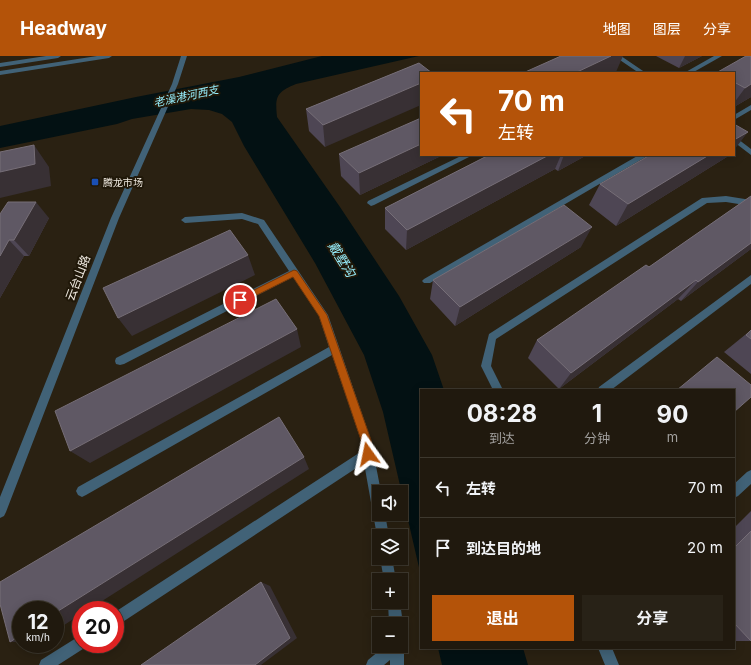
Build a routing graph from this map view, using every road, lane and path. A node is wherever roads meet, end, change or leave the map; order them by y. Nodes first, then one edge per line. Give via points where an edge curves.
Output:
1 (58, 56) edge
2 (109, 56) edge
3 (184, 56) edge
4 (617, 56) edge
5 (719, 56) edge
6 (0, 65) edge
7 (639, 72) edge
8 (689, 72) edge
9 (0, 73) edge
10 (751, 107) edge
11 (735, 117) edge
12 (735, 139) edge
13 (751, 153) edge
14 (467, 156) edge
15 (643, 156) edge
16 (371, 203) dead end
17 (751, 203) edge
18 (185, 220) dead end
19 (294, 273) junction
20 (751, 279) edge
21 (427, 281) dead end
22 (334, 349) junction
23 (120, 361) dead end
24 (498, 389) edge
25 (604, 389) edge
26 (368, 454) junction
27 (751, 476) edge
28 (82, 491) dead end
29 (735, 491) edge
30 (0, 512) edge
31 (381, 529) edge
32 (124, 614) edge
33 (72, 648) edge
34 (605, 649) edge
35 (388, 653) edge
36 (396, 653) edge
37 (46, 665) edge
38 (373, 665) edge
39 (397, 665) edge
40 (612, 665) edge

1 - 6 street
2 - 9 street
3 - 30 street, 云台山路 via 176,84 115,218
4 - 7 street
5 - 8 street
10 - 11 street
12 - 13 street
14 - 16 street
15 - 21 street
17 - 24 street via 726,199 705,200 492,337 486,366
18 - 19 street via 242,216 261,222
19 - 22 street via 322,315
19 - 23 street
20 - 25 street
22 - 26 street via 366,440
22 - 28 street
26 - 31 street
26 - 32 street
27 - 29 street
33 - 37 street
34 - 40 street
35 - 38 street
36 - 39 street

